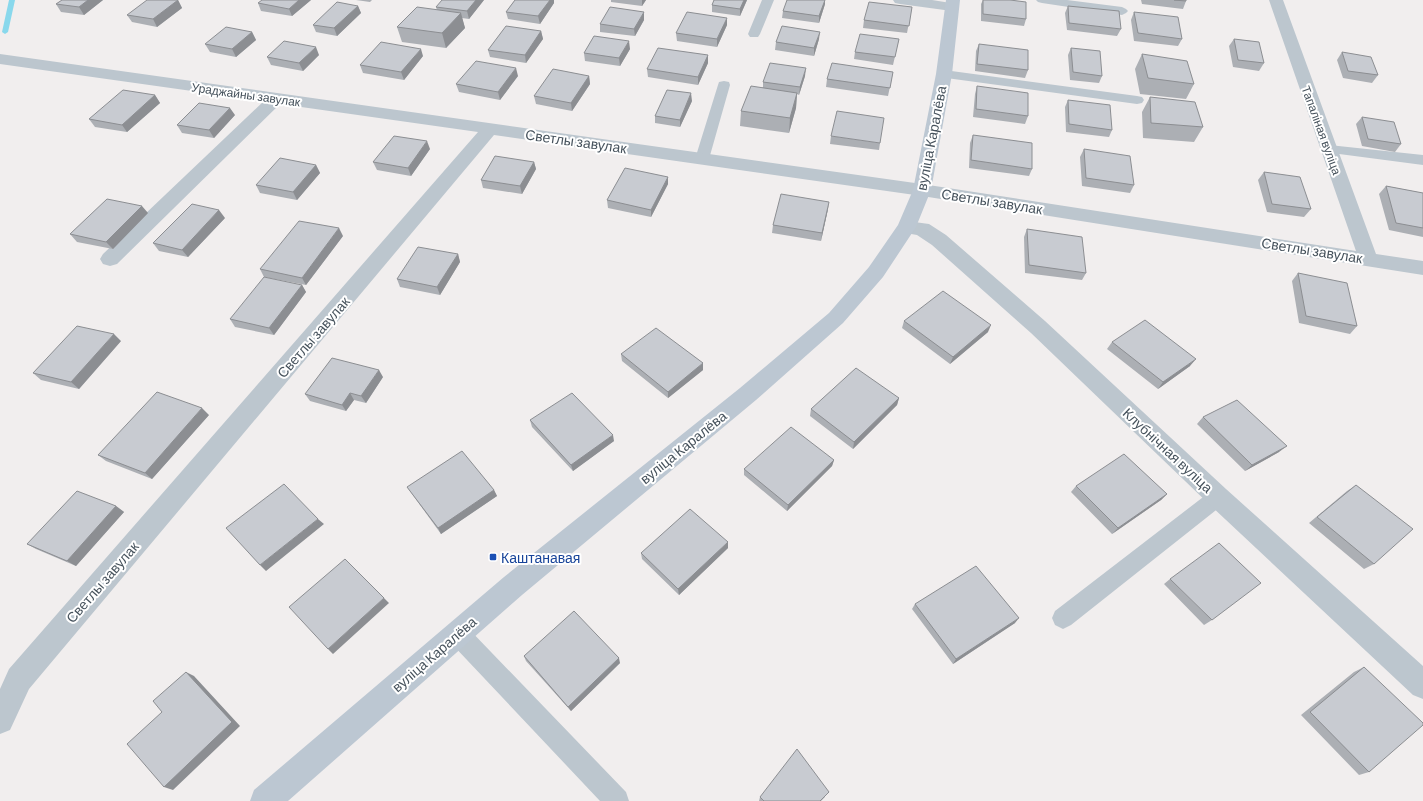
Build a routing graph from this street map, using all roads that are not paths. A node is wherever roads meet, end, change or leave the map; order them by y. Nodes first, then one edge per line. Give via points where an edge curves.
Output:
1 (768, 0) edge
2 (900, 0) edge
3 (1042, 0) edge
4 (1276, 0) edge
5 (953, 3) edge
6 (1122, 11) dead end
7 (754, 34) dead end
8 (0, 59) edge
9 (944, 74) junction
10 (724, 84) dead end
11 (277, 98) junction
12 (1138, 100) dead end
13 (492, 128) junction
14 (1329, 149) junction
15 (702, 159) junction
16 (1423, 160) edge
17 (922, 190) junction
18 (907, 227) junction
19 (110, 259) dead end
20 (1368, 259) junction
21 (1423, 268) edge
22 (1218, 497) junction
23 (1063, 618) dead end
24 (458, 634) junction
25 (1423, 685) edge
26 (0, 720) edge
27 (265, 801) edge
28 (617, 801) edge

1 - 7 lane
2 - 5 street
3 - 6 lane
4 - 14 street, Тапаліная вуліца
5 - 9 main road, вуліца Каралёва
8 - 11 street, Ураджайны завулак
9 - 12 lane
9 - 17 main road, вуліца Каралёва
10 - 15 lane
11 - 13 street, Ураджайны завулак
11 - 19 street
13 - 15 street, Светлы завулак
13 - 26 street, Светлы завулак via 19,679
14 - 16 lane
14 - 20 street, Тапаліная вуліца
15 - 17 street, Светлы завулак
17 - 18 main road, вуліца Каралёва
17 - 20 street, Светлы завулак
18 - 22 street, Клубнічная вуліца via 922,229 939,240 1038,327
18 - 24 main road, вуліца Каралёва via 876,272 836,318
20 - 21 street, Светлы завулак
22 - 23 lane
22 - 25 street, Клубнічная вуліца
24 - 27 main road, вуліца Каралёва
24 - 28 lane

